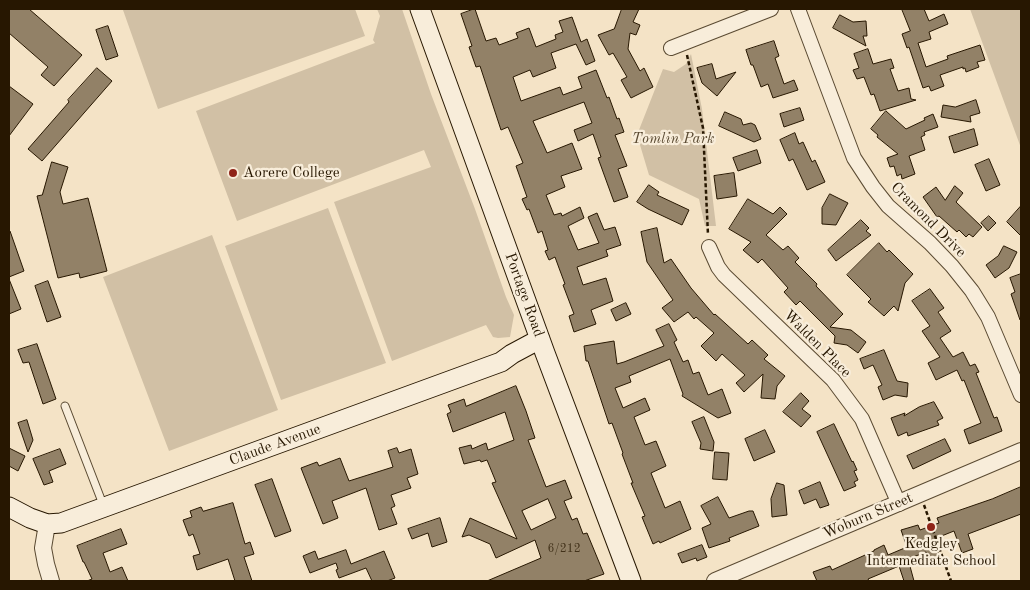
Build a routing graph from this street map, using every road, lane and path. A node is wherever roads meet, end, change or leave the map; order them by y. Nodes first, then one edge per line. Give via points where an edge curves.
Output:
1 (420, 9) edge
2 (771, 9) edge
3 (798, 9) edge
4 (684, 43) junction
5 (671, 48) dead end
6 (709, 247) joint
7 (543, 346) junction
8 (1021, 395) edge
9 (65, 406) dead end
10 (1021, 451) edge
11 (920, 495) junction
12 (899, 504) junction
13 (9, 506) edge
14 (104, 508) junction
15 (47, 524) junction
16 (52, 581) edge
17 (631, 581) edge
18 (715, 581) edge
19 (951, 581) edge

1 - 7 main road, Portage Road
2 - 4 street
3 - 8 street, Cramond Drive via 854,158 888,206 952,266 972,291 988,318
4 - 5 street
4 - 6 path via 703,128
6 - 12 street, Walden Place via 724,275 833,380 862,419
7 - 14 main road, Claude Avenue via 512,354 501,362
7 - 17 main road, Portage Road
9 - 14 lane
10 - 11 street, Woburn Street
11 - 12 street, Woburn Street
11 - 19 path
12 - 18 street, Woburn Street
13 - 15 main road
14 - 15 main road, Claude Avenue
15 - 16 street via 43,548

